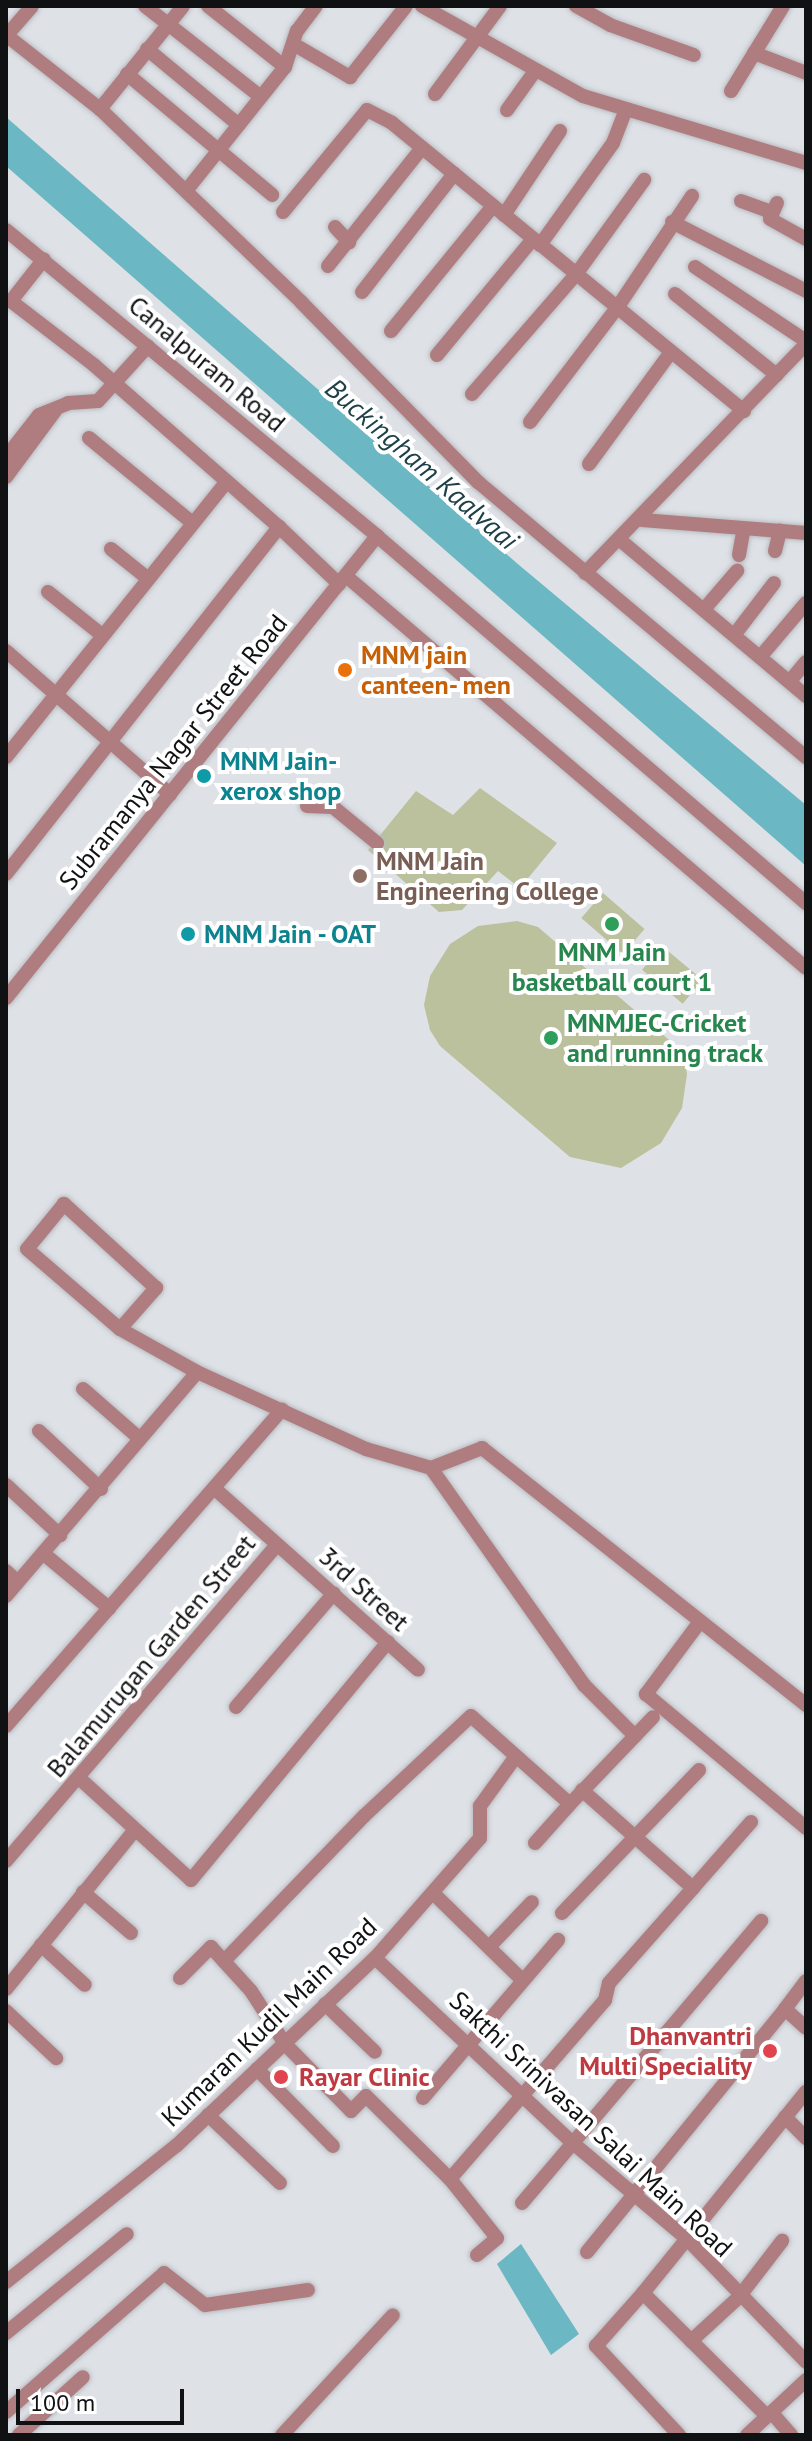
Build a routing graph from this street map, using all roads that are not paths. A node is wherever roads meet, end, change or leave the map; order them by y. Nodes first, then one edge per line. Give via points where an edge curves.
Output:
1 (32, 6) edge
2 (145, 6) edge
3 (183, 6) edge
4 (208, 6) edge
5 (316, 6) edge
6 (406, 6) edge
7 (422, 6) edge
8 (500, 6) edge
9 (576, 6) edge
10 (783, 6) edge
11 (168, 24) junction
12 (6, 35) edge
13 (476, 37) junction
14 (295, 45) junction
15 (147, 49) junction
16 (754, 53) junction
17 (694, 55) dead end
18 (285, 67) junction
19 (535, 71) junction
20 (806, 73) edge
21 (127, 74) junction
22 (731, 91) dead end
23 (435, 94) dead end
24 (261, 97) junction
25 (100, 109) junction
26 (626, 109) junction
27 (507, 110) dead end
28 (239, 125) junction
29 (560, 131) dead end
30 (422, 148) junction
31 (219, 153) junction
32 (806, 163) edge
33 (454, 174) junction
34 (644, 180) dead end
35 (186, 191) junction
36 (272, 195) dead end
37 (692, 196) dead end
38 (741, 201) dead end
39 (499, 211) junction
40 (283, 212) dead end
41 (672, 222) junction
42 (335, 227) dead end
43 (6, 230) edge
44 (806, 239) edge
45 (349, 242) junction
46 (537, 242) junction
47 (44, 259) junction
48 (328, 266) dead end
49 (695, 267) dead end
50 (577, 273) junction
51 (806, 291) edge
52 (362, 292) dead end
53 (675, 294) dead end
54 (8, 302) edge
55 (617, 308) junction
56 (391, 331) dead end
57 (806, 343) edge
58 (148, 346) junction
59 (671, 352) junction
60 (437, 355) dead end
61 (777, 375) junction
62 (114, 384) junction
63 (472, 394) dead end
64 (55, 411) junction
65 (744, 411) junction
66 (530, 422) dead end
67 (89, 438) dead end
68 (6, 457) edge
69 (589, 464) dead end
70 (6, 477) edge
71 (226, 482) junction
72 (642, 520) junction
73 (190, 521) junction
74 (279, 527) junction
75 (744, 528) junction
76 (780, 531) junction
77 (806, 533) edge
78 (377, 536) junction
79 (620, 540) junction
80 (111, 549) dead end
81 (775, 551) dead end
82 (739, 555) dead end
83 (737, 571) dead end
84 (585, 573) junction
85 (146, 577) junction
86 (343, 580) junction
87 (774, 583) dead end
88 (48, 592) dead end
89 (806, 603) edge
90 (706, 607) junction
91 (735, 634) junction
92 (102, 635) junction
93 (6, 651) edge
94 (761, 656) junction
95 (806, 662) edge
96 (790, 681) junction
97 (55, 695) junction
98 (806, 696) edge
99 (110, 742) junction
100 (6, 757) edge
101 (806, 757) edge
102 (170, 794) junction
103 (307, 806) dead end
104 (377, 843) dead end
105 (6, 874) edge
106 (806, 903) edge
107 (806, 968) edge
108 (6, 998) edge
109 (120, 1329) junction
110 (197, 1372) junction
111 (83, 1389) dead end
112 (282, 1410) junction
113 (39, 1431) dead end
114 (139, 1438) junction
115 (431, 1468) junction
116 (6, 1485) edge
117 (214, 1488) junction
118 (101, 1489) junction
119 (60, 1535) junction
120 (277, 1545) junction
121 (44, 1554) junction
122 (6, 1571) edge
123 (18, 1582) junction
124 (334, 1593) junction
125 (6, 1596) edge
126 (109, 1608) junction
127 (699, 1623) junction
128 (388, 1642) junction
129 (418, 1670) dead end
130 (806, 1705) edge
131 (236, 1707) dead end
132 (653, 1717) dead end
133 (6, 1726) edge
134 (635, 1736) junction
135 (514, 1759) junction
136 (699, 1770) dead end
137 (79, 1778) junction
138 (582, 1790) junction
139 (570, 1804) junction
140 (751, 1822) dead end
141 (806, 1828) edge
142 (133, 1832) junction
143 (636, 1837) junction
144 (535, 1843) dead end
145 (6, 1861) edge
146 (693, 1888) junction
147 (83, 1892) junction
148 (433, 1893) junction
149 (532, 1902) dead end
150 (562, 1913) dead end
151 (761, 1921) dead end
152 (131, 1933) dead end
153 (558, 1940) dead end
154 (41, 1945) junction
155 (489, 1947) junction
156 (375, 1958) junction
157 (224, 1961) junction
158 (180, 1978) dead end
159 (522, 1980) junction
160 (806, 1981) edge
161 (85, 1985) dead end
162 (6, 1989) edge
163 (325, 2004) junction
164 (785, 2009) junction
165 (6, 2011) edge
166 (806, 2028) edge
167 (285, 2044) junction
168 (469, 2044) junction
169 (375, 2052) dead end
170 (56, 2058) dead end
171 (257, 2069) junction
172 (806, 2092) edge
173 (522, 2094) junction
174 (423, 2098) dead end
175 (208, 2115) junction
176 (785, 2117) junction
177 (806, 2138) edge
178 (574, 2144) junction
179 (333, 2146) dead end
180 (450, 2179) junction
181 (280, 2183) dead end
182 (634, 2190) junction
183 (522, 2203) dead end
184 (127, 2234) dead end
185 (686, 2238) junction
186 (782, 2241) dead end
187 (587, 2252) dead end
188 (477, 2255) dead end
189 (6, 2282) edge
190 (308, 2290) dead end
191 (643, 2293) junction
192 (739, 2297) junction
193 (393, 2315) dead end
194 (6, 2333) edge
195 (691, 2341) junction
196 (806, 2362) edge
197 (83, 2377) dead end
198 (806, 2380) edge
199 (6, 2412) edge
200 (770, 2414) junction
201 (19, 2435) edge
202 (282, 2435) edge
203 (679, 2435) edge
204 (747, 2435) edge
205 (791, 2435) edge

1 - 12 street
2 - 11 street
3 - 11 street
4 - 18 street
5 - 14 street via 297,31
6 - 14 street via 350,77
7 - 13 street
8 - 13 street
9 - 17 street via 610,25
10 - 16 street
11 - 15 street
11 - 24 street
12 - 25 street
13 - 19 street
13 - 23 street
14 - 18 street
15 - 21 street
15 - 28 street
16 - 20 street
16 - 22 street
18 - 24 street
19 - 26 street via 583,96
19 - 27 street
21 - 25 street
21 - 31 street
24 - 28 street
25 - 35 street
26 - 32 street
26 - 46 street via 613,143
28 - 31 street
29 - 39 street
30 - 33 street
30 - 40 street via 367,110
30 - 45 street
31 - 35 street
31 - 36 street
33 - 39 street
33 - 52 street
34 - 50 street
35 - 84 street via 478,482
37 - 41 street
38 - 44 street via 774,208 770,219
39 - 46 street
39 - 56 street
41 - 51 street
41 - 55 street
42 - 45 street
43 - 47 street, Canalpuram Road
45 - 48 street
46 - 50 street
46 - 60 street
47 - 54 street
47 - 58 street, Canalpuram Road
49 - 57 street
50 - 55 street
50 - 63 street
53 - 61 street
54 - 62 street
55 - 59 street
55 - 66 street
57 - 61 street
58 - 62 street
58 - 78 street, Canalpuram Road
59 - 65 street
59 - 69 street
61 - 65 street
62 - 64 street via 98,401 68,403
62 - 71 street
64 - 68 street via 39,415
64 - 70 street
65 - 72 street
67 - 73 street
71 - 73 street
71 - 74 street
72 - 75 street
72 - 79 street
73 - 85 street
74 - 86 street
74 - 99 street
75 - 76 street
75 - 82 street
76 - 77 street
76 - 81 street
78 - 86 street, Subramanya Nagar Street Road
78 - 106 street, Canalpuram Road
79 - 84 street
79 - 90 street
80 - 85 street
83 - 90 street
84 - 101 street
85 - 92 street
86 - 102 street, Subramanya Nagar Street Road
86 - 107 street
87 - 91 street
88 - 92 street
89 - 94 street
90 - 91 street
91 - 94 street
92 - 97 street
93 - 97 street
94 - 96 street
95 - 96 street
96 - 98 street
97 - 99 street
97 - 100 street
99 - 102 street
99 - 105 street
102 - 108 street, Subramanya Nagar Street Road
103 - 104 street via 333,807
109 - 109 street via 27,1249 64,1204 156,1288
109 - 110 street
110 - 112 street
110 - 114 street
111 - 114 street
112 - 115 street via 366,1449
112 - 117 street
113 - 118 street
114 - 118 street
115 - 127 street via 482,1448
115 - 134 street via 584,1685
116 - 119 street
117 - 120 street, Balamurugan Garden Street
117 - 126 street
118 - 119 street
119 - 121 street
120 - 124 street, 3rd Street
120 - 137 street, Balamurugan Garden Street
121 - 123 street
121 - 126 street
122 - 123 street
123 - 125 street
124 - 128 street, 3rd Street
124 - 131 street
126 - 133 street
127 - 130 street
127 - 141 street via 646,1694
128 - 129 street, 3rd Street
128 - 142 street via 191,1880
132 - 134 street
134 - 138 street
135 - 139 street
135 - 148 street, Kumaran Kudil Main Road via 480,1806 480,1838
135 - 157 street via 471,1716
136 - 143 street
137 - 142 street
137 - 145 street, Balamurugan Garden Street
138 - 139 street
138 - 143 street
139 - 144 street
140 - 146 street
142 - 147 street
143 - 146 street
143 - 150 street
146 - 173 street
147 - 152 street
147 - 154 street
148 - 155 street
148 - 156 street, Kumaran Kudil Main Road
149 - 155 street
151 - 178 street
153 - 159 street
154 - 161 street
154 - 162 street
155 - 159 street
156 - 163 street, Kumaran Kudil Main Road
156 - 168 street, Sakthi Srinivasan Salai Main Road
157 - 158 street via 211,1947
157 - 167 street
159 - 168 street
160 - 164 street
163 - 167 street, Kumaran Kudil Main Road
163 - 169 street
164 - 166 street
164 - 182 street
165 - 170 street
167 - 171 street, Kumaran Kudil Main Road
167 - 180 street via 351,2111 366,2096
168 - 173 street, Sakthi Srinivasan Salai Main Road
168 - 174 street
171 - 175 street, Kumaran Kudil Main Road
171 - 179 street
172 - 176 street
173 - 178 street, Sakthi Srinivasan Salai Main Road
173 - 180 street
175 - 181 street
175 - 189 street, Kumaran Kudil Main Road
176 - 177 street
176 - 185 street
178 - 182 street, Sakthi Srinivasan Salai Main Road
178 - 183 street
180 - 188 street via 497,2238
182 - 185 street, Sakthi Srinivasan Salai Main Road
182 - 187 street
184 - 194 street
185 - 191 street
185 - 192 street, Sakthi Srinivasan Salai Main Road
186 - 192 street
190 - 199 street via 205,2305 164,2273
191 - 195 street
191 - 203 street via 596,2346
192 - 195 street
192 - 196 street, Sakthi Srinivasan Salai Main Road
193 - 202 street
195 - 200 street
197 - 201 street
198 - 200 street
200 - 204 street
200 - 205 street

